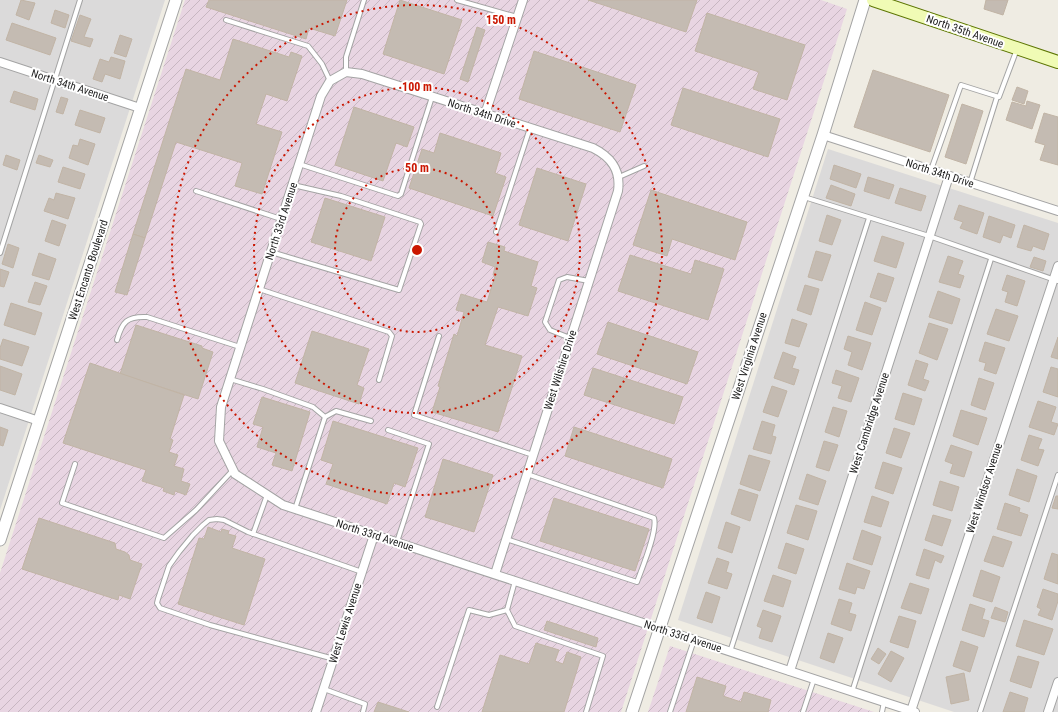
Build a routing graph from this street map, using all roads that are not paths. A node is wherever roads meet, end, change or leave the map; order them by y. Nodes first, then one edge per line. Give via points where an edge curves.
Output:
1 (80, 0) edge
2 (176, 0) edge
3 (364, 0) edge
4 (456, 0) edge
5 (522, 0) edge
6 (866, 0) edge
7 (873, 0) edge
8 (517, 16) junction
9 (226, 20) dead end
10 (1017, 48) junction
11 (0, 62) edge
12 (1058, 62) edge
13 (346, 72) junction
14 (56, 80) junction
15 (330, 81) junction
16 (432, 97) junction
17 (997, 97) junction
18 (140, 108) junction
19 (485, 114) junction
20 (530, 128) junction
21 (823, 135) junction
22 (299, 164) junction
23 (644, 166) dead end
24 (931, 170) junction
25 (949, 176) junction
26 (619, 177) junction
27 (970, 183) junction
28 (292, 185) junction
29 (196, 191) dead end
30 (802, 197) junction
31 (1058, 211) edge
32 (868, 218) junction
33 (281, 219) junction
34 (496, 232) dead end
35 (929, 236) junction
36 (271, 252) junction
37 (0, 253) edge
38 (991, 259) junction
39 (1058, 266) edge
40 (1056, 280) edge
41 (589, 281) junction
42 (259, 289) junction
43 (439, 336) dead end
44 (570, 338) junction
45 (117, 340) dead end
46 (240, 347) junction
47 (230, 379) junction
48 (379, 380) dead end
49 (0, 408) edge
50 (325, 417) junction
51 (39, 421) junction
52 (371, 421) dead end
53 (388, 430) dead end
54 (533, 455) junction
55 (75, 464) dead end
56 (233, 470) junction
57 (527, 474) junction
58 (1058, 475) edge
59 (267, 495) junction
60 (295, 509) junction
61 (253, 534) junction
62 (374, 535) junction
63 (506, 539) junction
64 (0, 540) edge
65 (397, 542) junction
66 (362, 572) junction
67 (494, 574) junction
68 (515, 581) junction
69 (507, 610) junction
70 (660, 628) junction
71 (694, 640) junction
72 (730, 652) junction
73 (334, 659) junction
74 (790, 671) junction
75 (814, 679) junction
76 (1058, 682) edge
77 (324, 689) junction
78 (852, 692) junction
79 (884, 702) junction
80 (437, 707) dead end
81 (913, 711) edge
82 (316, 712) edge
83 (363, 712) edge
84 (586, 712) edge
85 (632, 712) edge
86 (670, 712) edge
87 (803, 712) edge
88 (882, 712) edge
89 (980, 712) edge
90 (1048, 712) edge

1 - 14 lane
2 - 18 street, West Encanto Boulevard
3 - 13 lane via 346,57
4 - 8 lane
5 - 8 street
6 - 21 street, West Virginia Avenue
7 - 10 main road, North 35th Avenue
8 - 19 street
9 - 15 lane via 308,46 322,64
10 - 12 main road, North 35th Avenue
10 - 17 lane
11 - 14 street, North 34th Avenue
13 - 15 street
13 - 16 street, North 34th Drive via 362,74
14 - 18 street, North 34th Avenue
14 - 37 lane
15 - 22 street, North 33rd Avenue via 320,96
16 - 19 street, North 34th Drive
16 - 22 lane via 401,194 398,196
17 - 24 lane via 961,85
17 - 27 lane
18 - 51 street, West Encanto Boulevard
19 - 20 street, North 34th Drive
20 - 26 street, North 34th Drive via 593,148 614,165
20 - 34 lane
21 - 24 street, North 34th Drive
21 - 30 street, West Virginia Avenue
22 - 28 street, North 33rd Avenue
23 - 26 lane
24 - 25 street, North 34th Drive
25 - 27 street, North 34th Drive
25 - 35 street, West Cambridge Avenue
26 - 41 street, West Wilshire Drive via 618,191
27 - 31 street, North 34th Drive
28 - 33 street, North 33rd Avenue
28 - 36 lane via 341,196 421,224 398,290
29 - 33 lane
30 - 32 lane
30 - 70 street, West Virginia Avenue
32 - 35 lane
32 - 72 lane
33 - 36 street, North 33rd Avenue
35 - 38 lane
35 - 74 street, West Cambridge Avenue
36 - 42 street, North 33rd Avenue
38 - 40 lane
38 - 78 lane
39 - 40 street, West Windsor Avenue
40 - 81 street, West Windsor Avenue
41 - 44 street, West Wilshire Drive
41 - 44 lane via 567,277 559,280 545,322 550,330
42 - 46 street, North 33rd Avenue
42 - 48 lane via 389,332 392,336
43 - 54 lane via 414,414
44 - 54 street, West Wilshire Drive
45 - 46 lane via 126,320 137,316
46 - 47 street, North 33rd Avenue
47 - 50 lane via 313,407
47 - 56 street, North 33rd Avenue via 221,407 219,441
49 - 51 street
50 - 52 lane via 336,411
50 - 60 lane
51 - 64 street, West Encanto Boulevard
53 - 65 lane via 428,444
54 - 57 street, West Wilshire Drive
55 - 56 lane via 62,503 164,538 196,510
56 - 59 street, North 33rd Avenue via 235,474
57 - 63 street, West Wilshire Drive
57 - 63 lane via 654,518 653,535 637,582
58 - 89 lane
59 - 60 street, North 33rd Avenue
59 - 61 lane
60 - 62 street, North 33rd Avenue
61 - 66 lane
61 - 73 lane via 224,520 209,520 193,534 169,566 158,606 210,625
62 - 65 street, North 33rd Avenue
62 - 66 street, West Lewis Avenue
63 - 67 street, West Wilshire Drive
65 - 67 street, North 33rd Avenue
66 - 73 street, West Lewis Avenue
67 - 68 street, North 33rd Avenue
68 - 69 lane
68 - 70 street, North 33rd Avenue
69 - 80 lane via 489,615 469,610
69 - 84 lane via 515,626 603,656
70 - 71 street, North 33rd Avenue
70 - 85 street, West Virginia Avenue
71 - 72 street, North 33rd Avenue
71 - 86 lane
72 - 74 street, North 33rd Avenue
73 - 77 street, West Lewis Avenue
74 - 75 street, North 33rd Avenue
75 - 78 street, North 33rd Avenue
75 - 87 lane
76 - 90 street
77 - 82 street, West Lewis Avenue
77 - 83 lane via 365,704
78 - 79 street, North 33rd Avenue
79 - 81 street, North 33rd Avenue
79 - 88 lane

